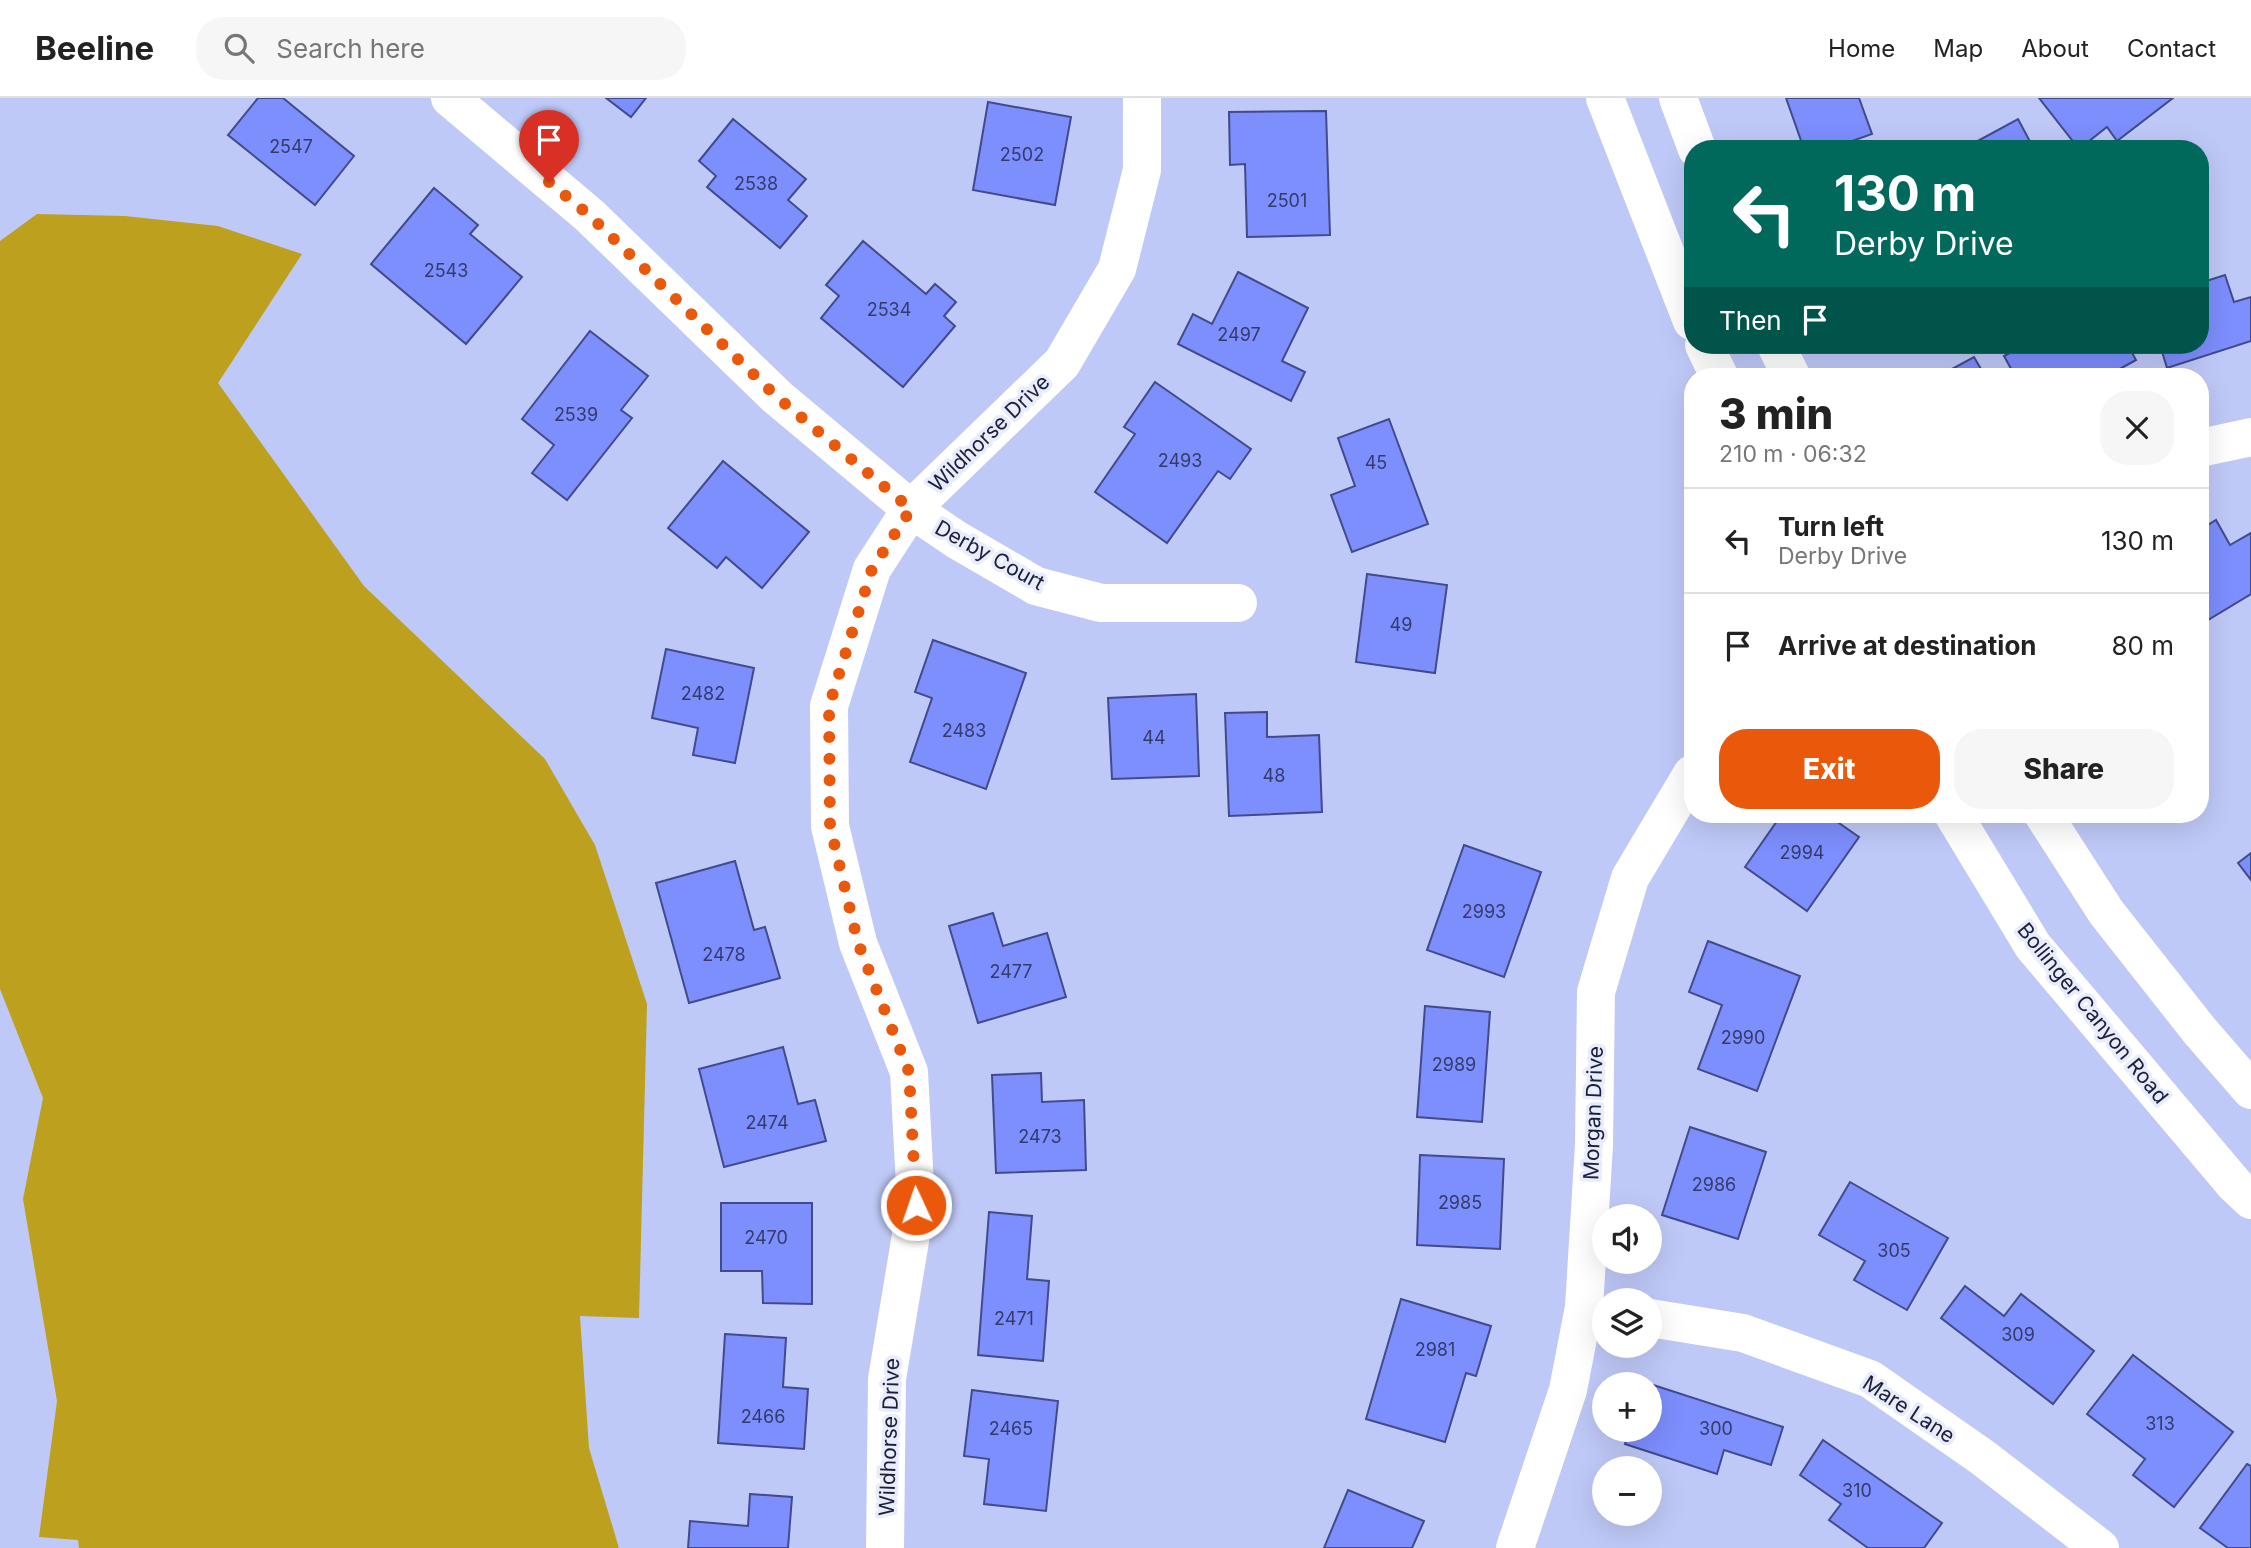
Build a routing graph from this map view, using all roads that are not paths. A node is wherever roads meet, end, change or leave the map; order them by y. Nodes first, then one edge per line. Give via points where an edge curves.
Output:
1 (450, 98) edge
2 (1142, 98) edge
3 (1605, 98) edge
4 (1678, 98) edge
5 (1694, 140) edge
6 (1684, 300) edge
7 (2251, 437) edge
8 (2209, 447) edge
9 (911, 509) junction
10 (1238, 603) dead end
11 (1684, 787) edge
12 (1958, 823) edge
13 (2049, 823) edge
14 (2251, 1090) edge
15 (2251, 1200) edge
16 (1594, 1288) edge
17 (1592, 1314) edge
18 (1662, 1320) edge
19 (885, 1548) edge
20 (1515, 1548) edge
21 (2100, 1548) edge

1 - 9 street, Derby Court via 589,215 777,397
2 - 9 street, Wildhorse Drive via 1142,170 1118,269 1062,363
3 - 6 street
4 - 5 street
7 - 8 street
9 - 10 street, Derby Court via 1036,586 1101,603
9 - 19 street, Wildhorse Drive via 872,569 829,706 830,826 858,943 909,1072 916,1205 887,1379
11 - 16 street, Morgan Drive via 1630,878 1596,992
12 - 15 street, Bollinger Canyon Road via 2033,946
13 - 14 street via 2106,912
17 - 20 street, Morgan Drive
18 - 21 street, Mare Lane via 1743,1333 1870,1379

